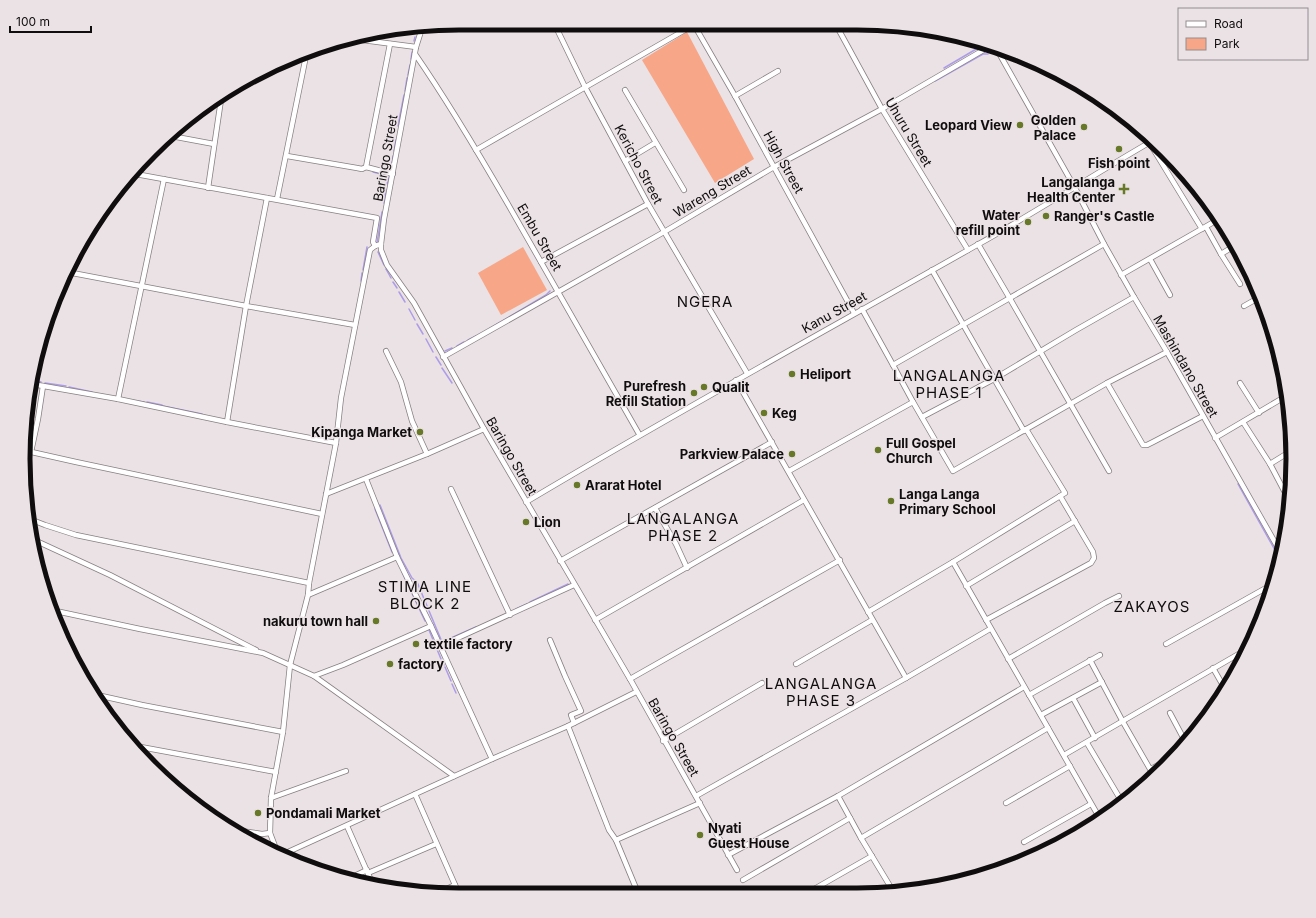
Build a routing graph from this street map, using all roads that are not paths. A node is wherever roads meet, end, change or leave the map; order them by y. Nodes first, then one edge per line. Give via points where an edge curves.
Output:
1 (557, 30) edge
2 (684, 30) edge
3 (698, 30) edge
4 (839, 30) edge
5 (421, 32) edge
6 (365, 41) edge
7 (390, 44) junction
8 (416, 47) junction
9 (985, 50) edge
10 (416, 54) junction
11 (1000, 55) edge
12 (305, 59) edge
13 (778, 71) dead end
14 (585, 86) junction
15 (625, 90) dead end
16 (735, 96) junction
17 (221, 102) edge
18 (882, 109) junction
19 (175, 137) edge
20 (655, 143) junction
21 (1147, 143) edge
22 (214, 144) junction
23 (476, 150) junction
24 (287, 156) junction
25 (1160, 156) edge
26 (625, 161) junction
27 (366, 167) junction
28 (774, 167) junction
29 (138, 174) edge
30 (393, 174) junction
31 (164, 179) junction
32 (208, 188) junction
33 (1075, 188) junction
34 (684, 190) dead end
35 (267, 198) junction
36 (277, 199) junction
37 (648, 204) junction
38 (1214, 222) edge
39 (1204, 228) junction
40 (664, 232) junction
41 (381, 244) junction
42 (978, 244) junction
43 (1104, 244) junction
44 (375, 246) junction
45 (1231, 248) edge
46 (968, 250) junction
47 (1221, 254) junction
48 (1150, 258) junction
49 (541, 262) junction
50 (932, 270) junction
51 (72, 273) edge
52 (1121, 275) junction
53 (1240, 284) dead end
54 (142, 285) junction
55 (559, 292) junction
56 (1170, 295) dead end
57 (1010, 297) junction
58 (1134, 297) junction
59 (1255, 300) edge
60 (246, 306) junction
61 (1244, 306) dead end
62 (862, 309) junction
63 (854, 313) junction
64 (355, 324) junction
65 (964, 325) junction
66 (386, 351) dead end
67 (1040, 352) junction
68 (1167, 352) junction
69 (443, 357) junction
70 (893, 365) junction
71 (747, 373) junction
72 (994, 379) junction
73 (736, 380) junction
74 (1107, 383) junction
75 (1240, 383) dead end
76 (37, 385) edge
77 (43, 386) junction
78 (118, 399) junction
79 (1281, 399) edge
80 (912, 402) junction
81 (1070, 405) junction
82 (1259, 413) junction
83 (1203, 416) junction
84 (922, 417) junction
85 (227, 422) junction
86 (1243, 422) junction
87 (484, 429) junction
88 (1025, 430) junction
89 (639, 434) junction
90 (1215, 438) junction
91 (772, 442) junction
92 (336, 443) junction
93 (30, 446) edge
94 (30, 451) edge
95 (427, 454) junction
96 (1286, 455) edge
97 (1270, 464) junction
98 (1109, 471) dead end
99 (789, 472) junction
100 (366, 479) junction
101 (451, 489) dead end
102 (1285, 492) edge
103 (326, 494) junction
104 (1060, 496) junction
105 (804, 500) junction
106 (526, 502) junction
107 (655, 508) junction
108 (322, 514) junction
109 (35, 521) edge
110 (1075, 521) junction
111 (38, 542) edge
112 (1277, 546) edge
113 (398, 556) junction
114 (560, 560) junction
115 (840, 560) junction
116 (953, 562) junction
117 (687, 568) junction
118 (309, 582) junction
119 (574, 585) junction
120 (966, 586) junction
121 (1266, 588) edge
122 (308, 595) junction
123 (1119, 596) dead end
124 (59, 612) edge
125 (868, 612) junction
126 (510, 615) junction
127 (595, 620) junction
128 (872, 620) junction
129 (986, 620) junction
130 (431, 626) junction
131 (990, 629) junction
132 (550, 640) dead end
133 (1166, 644) dead end
134 (440, 646) junction
135 (263, 653) junction
136 (1240, 653) edge
137 (1100, 655) dead end
138 (1008, 659) junction
139 (1090, 660) junction
140 (796, 664) dead end
141 (290, 666) junction
142 (1212, 668) junction
143 (314, 676) junction
144 (906, 678) junction
145 (630, 679) junction
146 (1102, 682) junction
147 (762, 683) dead end
148 (1222, 684) edge
149 (1024, 687) junction
150 (636, 692) junction
151 (1028, 694) junction
152 (102, 697) edge
153 (1073, 698) junction
154 (1170, 713) dead end
155 (1041, 715) junction
156 (1123, 722) junction
157 (574, 723) junction
158 (568, 726) junction
159 (1048, 728) junction
160 (283, 732) junction
161 (1095, 738) junction
162 (1183, 738) edge
163 (663, 740) junction
164 (1087, 743) junction
165 (141, 747) edge
166 (1064, 755) junction
167 (492, 759) junction
168 (1070, 766) junction
169 (1156, 766) edge
170 (1151, 769) joint
171 (346, 771) dead end
172 (276, 772) junction
173 (454, 776) junction
174 (415, 794) junction
175 (696, 796) junction
176 (838, 796) junction
177 (271, 798) junction
178 (1120, 798) edge
179 (700, 803) junction
180 (1006, 803) dead end
181 (1091, 804) junction
182 (1097, 814) edge
183 (850, 818) junction
184 (347, 826) junction
185 (245, 832) edge
186 (270, 834) junction
187 (861, 838) junction
188 (616, 840) junction
189 (1024, 842) dead end
190 (436, 844) junction
191 (275, 847) edge
192 (288, 852) edge
193 (728, 855) junction
194 (872, 856) junction
195 (737, 870) dead end
196 (367, 872) junction
197 (358, 876) edge
198 (370, 879) edge
199 (743, 880) dead end
200 (455, 885) junction
201 (889, 887) edge
202 (449, 888) edge
203 (456, 888) edge
204 (636, 888) edge
205 (816, 888) edge

1 - 14 street, Kericho Street
2 - 14 street
3 - 16 street, High Street
4 - 18 street, Uhuru Street
5 - 8 street, Baringo Street
6 - 7 street
7 - 8 street
7 - 27 street
8 - 10 street, Baringo Street
9 - 18 street, Wareng Street
10 - 23 street, Embu Street
10 - 30 street, Baringo Street
11 - 33 street, Mashindano Street
12 - 24 street
13 - 16 street
14 - 23 street
14 - 26 street, Kericho Street
15 - 20 street
16 - 28 street, High Street
17 - 22 street
18 - 28 street, Wareng Street
18 - 46 street, Uhuru Street
19 - 22 street
20 - 26 street
20 - 34 street
21 - 33 street, Kanu Street
22 - 32 street
23 - 49 street, Embu Street
24 - 27 street via 362,169
24 - 36 street
25 - 39 street
26 - 37 street, Kericho Street
27 - 30 street
28 - 40 street, Wareng Street
28 - 63 street, High Street
29 - 31 street
30 - 41 street, Baringo Street
31 - 32 street
31 - 54 street
32 - 35 street
33 - 42 street, Kanu Street
33 - 43 street, Mashindano Street
35 - 36 street
35 - 60 street
36 - 44 street via 377,218 373,242
37 - 40 street, Kericho Street
37 - 49 street
38 - 39 street
39 - 47 street
39 - 48 street
40 - 55 street, Wareng Street
40 - 71 street, Kericho Street
41 - 44 street
41 - 69 street, Baringo Street via 387,265 414,304
42 - 46 street, Kanu Street
42 - 57 street
43 - 52 street, Mashindano Street
43 - 57 street
44 - 64 street via 370,250
45 - 47 street
46 - 50 street, Kanu Street
47 - 53 street
48 - 52 street
48 - 56 street
49 - 55 street, Embu Street
50 - 62 street, Kanu Street
50 - 65 street
51 - 54 street
52 - 58 street, Mashindano Street
54 - 60 street
54 - 78 street
55 - 69 street, Wareng Street
55 - 89 street, Embu Street
57 - 65 street
57 - 67 street
58 - 67 street
58 - 68 street, Mashindano Street
59 - 61 street
60 - 64 street
60 - 85 street
62 - 63 street, Kanu Street
62 - 70 street
63 - 71 street, Kanu Street
64 - 92 street via 341,398
65 - 70 street
65 - 72 street
66 - 95 street via 401,382 412,421
67 - 72 street
67 - 81 street
68 - 74 street
68 - 83 street, Mashindano Street
69 - 87 street, Baringo Street
70 - 80 street
71 - 73 street, Kanu Street
72 - 84 street
72 - 88 street
73 - 89 street, Kanu Street
73 - 91 street
74 - 81 street
74 - 83 street via 1143,445
75 - 82 street
76 - 77 street
77 - 78 street
77 - 93 street
78 - 85 street
79 - 82 street
80 - 84 street
80 - 99 street
81 - 88 street
81 - 98 street
82 - 86 street
83 - 90 street, Mashindano Street
84 - 88 street via 953,471
85 - 92 street
86 - 90 street
86 - 97 street
87 - 95 street
87 - 106 street, Baringo Street
88 - 104 street via 1065,494
89 - 106 street, Kanu Street
90 - 112 street, Mashindano Street
91 - 99 street
91 - 107 street
92 - 103 street
94 - 108 street
95 - 100 street
96 - 97 street
97 - 102 street
99 - 105 street
100 - 103 street
100 - 113 street
101 - 126 street
103 - 108 street
104 - 110 street
104 - 116 street
105 - 115 street
105 - 117 street
106 - 114 street, Baringo Street
107 - 114 street
107 - 117 street
108 - 118 street
109 - 118 street via 76,535
110 - 120 street
110 - 129 street via 1093,552 1094,558 1091,563
111 - 135 street via 110,575
113 - 122 street
113 - 130 street
114 - 119 street, Baringo Street
115 - 125 street
115 - 145 street
116 - 120 street
116 - 125 street
117 - 127 street
118 - 122 street
119 - 126 street
119 - 127 street, Baringo Street
120 - 129 street
121 - 133 street
122 - 141 street
123 - 138 street
124 - 135 street
125 - 128 street
126 - 134 street
127 - 145 street, Baringo Street
128 - 140 street
128 - 144 street
129 - 131 street
130 - 134 street
130 - 143 street
131 - 138 street
131 - 144 street
132 - 157 street via 581,711 571,716
134 - 167 street
135 - 141 street
136 - 142 street
137 - 139 street
138 - 149 street
139 - 146 street
139 - 151 street
141 - 143 street
141 - 160 street
142 - 148 street
142 - 156 street
143 - 173 street
144 - 175 street
145 - 150 street, Baringo Street
146 - 153 street
146 - 156 street
147 - 163 street
149 - 151 street
149 - 176 street
150 - 157 street
150 - 163 street, Baringo Street
151 - 155 street
152 - 160 street
153 - 155 street
153 - 161 street
154 - 162 street
155 - 159 street
156 - 161 street
156 - 170 street
157 - 158 street
158 - 167 street
158 - 188 street via 609,830
159 - 166 street
159 - 187 street
160 - 172 street
161 - 164 street
163 - 175 street, Baringo Street
164 - 166 street
164 - 178 street
165 - 172 street
166 - 168 street
167 - 173 street
168 - 180 street
168 - 181 street
169 - 170 street
171 - 177 street
172 - 177 street
173 - 174 street
174 - 184 street
174 - 190 street
175 - 179 street, Baringo Street
176 - 183 street
176 - 193 street
177 - 186 street
179 - 188 street
179 - 193 street, Baringo Street
181 - 182 street
181 - 189 street
183 - 187 street
183 - 199 street
184 - 192 street
184 - 196 street
185 - 186 street
186 - 191 street
187 - 194 street
188 - 204 street
190 - 196 street
190 - 200 street
193 - 195 street, Baringo Street
194 - 201 street
194 - 205 street
196 - 197 street
196 - 198 street
200 - 202 street
200 - 203 street

